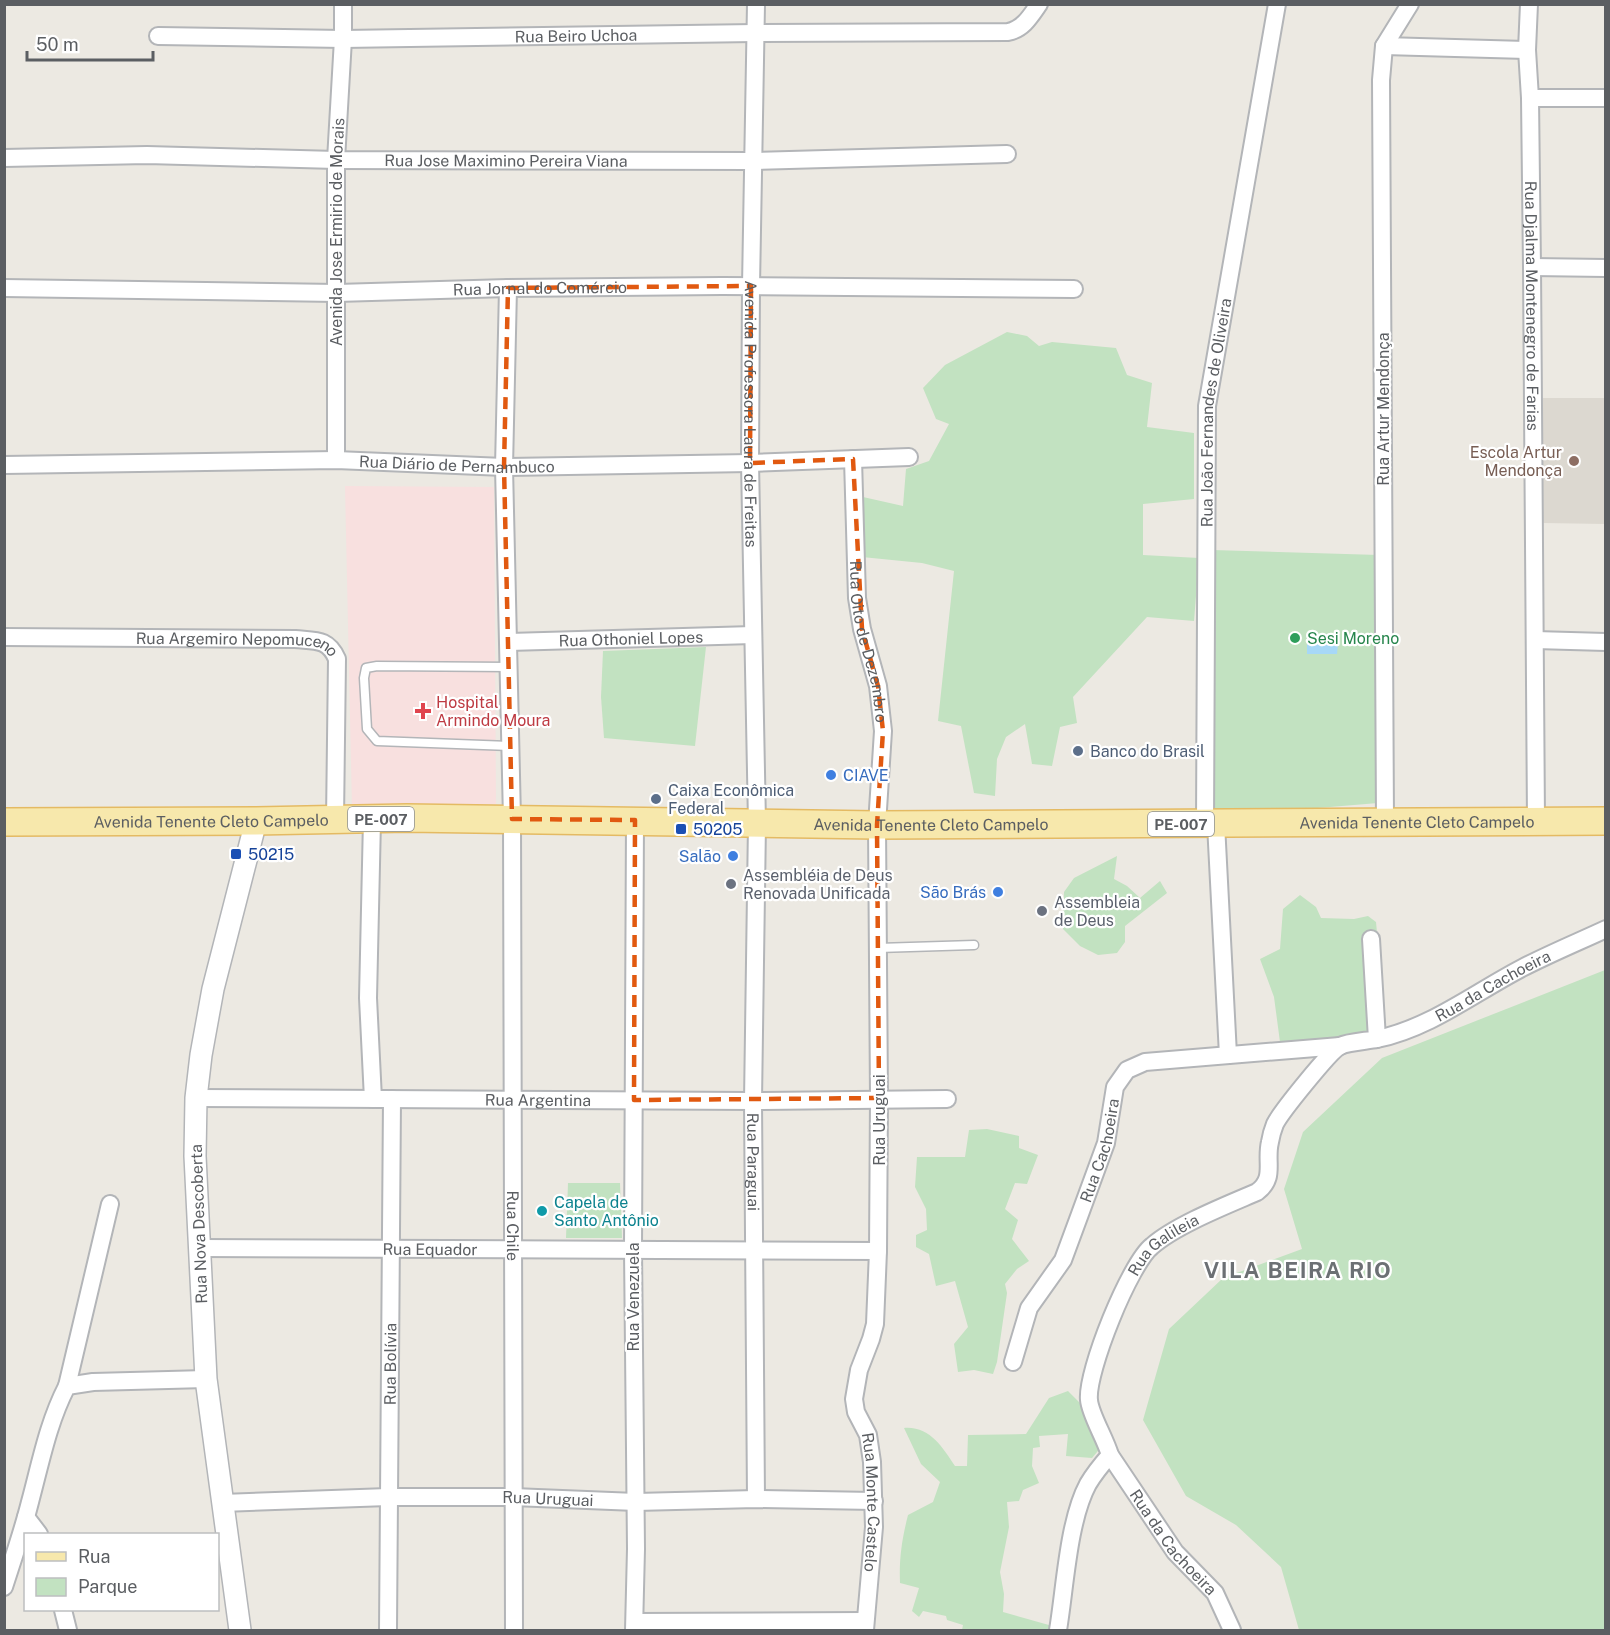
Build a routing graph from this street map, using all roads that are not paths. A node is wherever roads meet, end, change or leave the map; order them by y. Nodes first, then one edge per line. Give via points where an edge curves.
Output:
1 (343, 4) edge
2 (756, 4) edge
3 (1039, 4) edge
4 (1276, 4) edge
5 (1410, 4) edge
6 (1529, 4) edge
7 (755, 33) junction
8 (158, 36) dead end
9 (343, 39) junction
10 (1384, 46) junction
11 (1527, 50) junction
12 (1530, 98) junction
13 (1605, 98) edge
14 (1007, 153) dead end
15 (4, 158) edge
16 (336, 160) junction
17 (753, 161) junction
18 (1532, 267) junction
19 (1605, 268) edge
20 (751, 286) junction
21 (4, 288) edge
22 (508, 288) junction
23 (1074, 289) dead end
24 (337, 293) junction
25 (909, 457) dead end
26 (853, 459) junction
27 (336, 460) junction
28 (750, 463) junction
29 (4, 465) edge
30 (504, 467) junction
31 (753, 635) junction
32 (4, 637) edge
33 (1535, 640) junction
34 (509, 642) junction
35 (1605, 642) edge
36 (510, 668) junction
37 (511, 747) junction
38 (372, 819) junction
39 (512, 819) junction
40 (335, 820) junction
41 (635, 820) junction
42 (256, 821) junction
43 (1385, 821) junction
44 (1536, 821) junction
45 (1605, 821) edge
46 (4, 822) edge
47 (756, 823) junction
48 (1210, 824) junction
49 (877, 825) junction
50 (1605, 928) edge
51 (1371, 939) dead end
52 (974, 945) dead end
53 (878, 948) junction
54 (1377, 1039) junction
55 (1340, 1046) junction
56 (1228, 1055) junction
57 (196, 1098) junction
58 (879, 1098) junction
59 (373, 1099) junction
60 (392, 1099) junction
61 (512, 1099) junction
62 (947, 1099) dead end
63 (634, 1100) junction
64 (753, 1101) junction
65 (110, 1204) dead end
66 (199, 1248) junction
67 (390, 1249) junction
68 (514, 1250) junction
69 (633, 1250) junction
70 (754, 1251) junction
71 (878, 1251) junction
72 (1013, 1362) dead end
73 (206, 1378) junction
74 (68, 1386) junction
75 (856, 1412) joint
76 (1110, 1455) junction
77 (388, 1497) junction
78 (513, 1497) junction
79 (756, 1499) junction
80 (874, 1501) junction
81 (636, 1502) junction
82 (222, 1503) junction
83 (26, 1517) junction
84 (38, 1533) edge
85 (4, 1587) edge
86 (63, 1611) edge
87 (635, 1626) edge
88 (865, 1626) edge
89 (68, 1630) edge
90 (240, 1630) edge
91 (388, 1630) edge
92 (514, 1630) edge
93 (1059, 1630) edge
94 (1232, 1630) edge

1 - 9 street, Avenida Jose Ermirio de Morais
2 - 7 street, Avenida Professora Laura de Freitas
3 - 7 street, Rua Beiro Uchoa via 1017,30 993,33
4 - 48 street, Rua João Fernandes de Oliveira via 1208,406
5 - 10 street, Rua Artur Mendonça
6 - 11 street, Rua Djalma Montenegro de Farias
7 - 9 street, Rua Beiro Uchoa
7 - 17 street, Avenida Professora Laura de Freitas
8 - 9 street, Rua Beiro Uchoa
9 - 16 street, Avenida Jose Ermirio de Morais
10 - 11 street
10 - 43 street, Rua Artur Mendonça via 1381,80
11 - 12 street, Rua Djalma Montenegro de Farias
12 - 13 street
12 - 18 street, Rua Djalma Montenegro de Farias
14 - 17 street, Rua Jose Maximino Pereira Viana
15 - 16 street, Rua Jose Maximino Pereira Viana via 147,155
16 - 17 street, Rua Jose Maximino Pereira Viana
16 - 24 street, Avenida Jose Ermirio de Morais
17 - 20 street, Avenida Professora Laura de Freitas
18 - 19 street
18 - 33 street, Rua Djalma Montenegro de Farias
20 - 22 street, Rua Jornal do Comércio
20 - 23 street, Rua Jornal do Comércio
20 - 28 street, Avenida Professora Laura de Freitas
21 - 24 street, Rua Jornal do Comércio
22 - 24 street, Rua Jornal do Comércio
22 - 30 street, Rua Chile
24 - 27 street, Avenida Jose Ermirio de Morais
25 - 26 street, Rua Diário de Pernambuco
26 - 28 street, Rua Diário de Pernambuco
26 - 49 street, Rua Oito de Dezembro via 857,598 878,686 883,731
27 - 29 street, Rua Diário de Pernambuco
27 - 30 street, Rua Diário de Pernambuco
28 - 30 street, Rua Diário de Pernambuco
28 - 31 street, Avenida Professora Laura de Freitas
30 - 34 street, Rua Chile
31 - 34 street, Rua Othoniel Lopes
31 - 47 street, Avenida Professora Laura de Freitas
32 - 40 street, Rua Argemiro Nepomuceno via 295,639 327,644 337,659
33 - 35 street
33 - 44 street, Rua Djalma Montenegro de Farias
34 - 36 street, Rua Chile
36 - 37 street, Rua Chile
36 - 37 lane via 377,666 366,668 364,678 367,729 377,741
37 - 39 street, Rua Chile
38 - 39 main road, Avenida Tenente Cleto Campelo / PE-007
38 - 40 main road, Avenida Tenente Cleto Campelo / PE-007
38 - 59 street via 368,998
39 - 41 main road, Avenida Tenente Cleto Campelo / PE-007
39 - 61 street, Rua Chile
40 - 42 main road, Avenida Tenente Cleto Campelo / PE-007
41 - 47 main road, Avenida Tenente Cleto Campelo / PE-007
41 - 63 street, Rua Venezuela
42 - 46 main road, Avenida Tenente Cleto Campelo / PE-007
42 - 57 street, Rua Nova Descoberta via 213,989
43 - 44 main road, Avenida Tenente Cleto Campelo / PE-007
43 - 48 main road, Avenida Tenente Cleto Campelo / PE-007
44 - 45 main road, Avenida Tenente Cleto Campelo / PE-007
47 - 49 main road, Avenida Tenente Cleto Campelo / PE-007
47 - 64 street, Rua Paraguai
48 - 49 main road, Avenida Tenente Cleto Campelo / PE-007
48 - 56 street, Rua João Fernandes de Oliveira
49 - 53 street, Rua Uruguai
50 - 54 street, Rua da Cachoeira via 1418,1026
51 - 54 street
52 - 53 lane
53 - 58 street, Rua Uruguai
54 - 55 street
55 - 56 street, Rua Cachoeira
55 - 76 street, Rua Galileia via 1285,1108 1275,1125 1269,1143 1265,1186 1165,1236 1152,1245 1137,1266 1109,1324 1089,1393
56 - 72 street, Rua Cachoeira via 1145,1062 1127,1070 1114,1087 1106,1143 1063,1260 1029,1308
57 - 59 street, Rua Argentina
57 - 66 street, Rua Nova Descoberta
58 - 62 street, Rua Argentina
58 - 64 street, Rua Argentina
58 - 71 street, Rua Uruguai
59 - 60 street, Rua Argentina
60 - 61 street, Rua Argentina
60 - 67 street, Rua Bolívia
61 - 63 street, Rua Argentina
61 - 68 street, Rua Chile
63 - 64 street, Rua Argentina
63 - 69 street, Rua Venezuela
64 - 70 street, Rua Paraguai
65 - 74 street
66 - 67 street, Rua Equador
66 - 73 street, Rua Nova Descoberta
67 - 68 street, Rua Equador
67 - 77 street, Rua Bolívia
68 - 69 street, Rua Equador
68 - 78 street, Rua Chile
69 - 70 street, Rua Equador
69 - 81 street, Rua Venezuela
70 - 71 street, Rua Equador
70 - 79 street, Rua Paraguai
71 - 75 street, Rua Uruguai via 874,1332 860,1370 854,1399
73 - 74 street
73 - 82 street, Rua Nova Descoberta
74 - 83 street via 51,1424
75 - 80 street, Rua Monte Castelo via 871,1449
76 - 93 street via 1088,1485 1079,1507
76 - 94 street, Rua da Cachoeira via 1175,1552 1215,1593
77 - 78 street, Rua Uruguai
77 - 82 street, Rua Uruguai
77 - 91 street, Rua Bolívia
78 - 81 street, Rua Uruguai
78 - 92 street, Rua Chile
79 - 80 street, Rua Uruguai
79 - 81 street, Rua Uruguai
80 - 88 street, Rua Monte Castelo
81 - 87 street, Rua Venezuela
82 - 90 street, Rua Nova Descoberta
83 - 84 street
83 - 85 street
86 - 89 street
87 - 88 street

